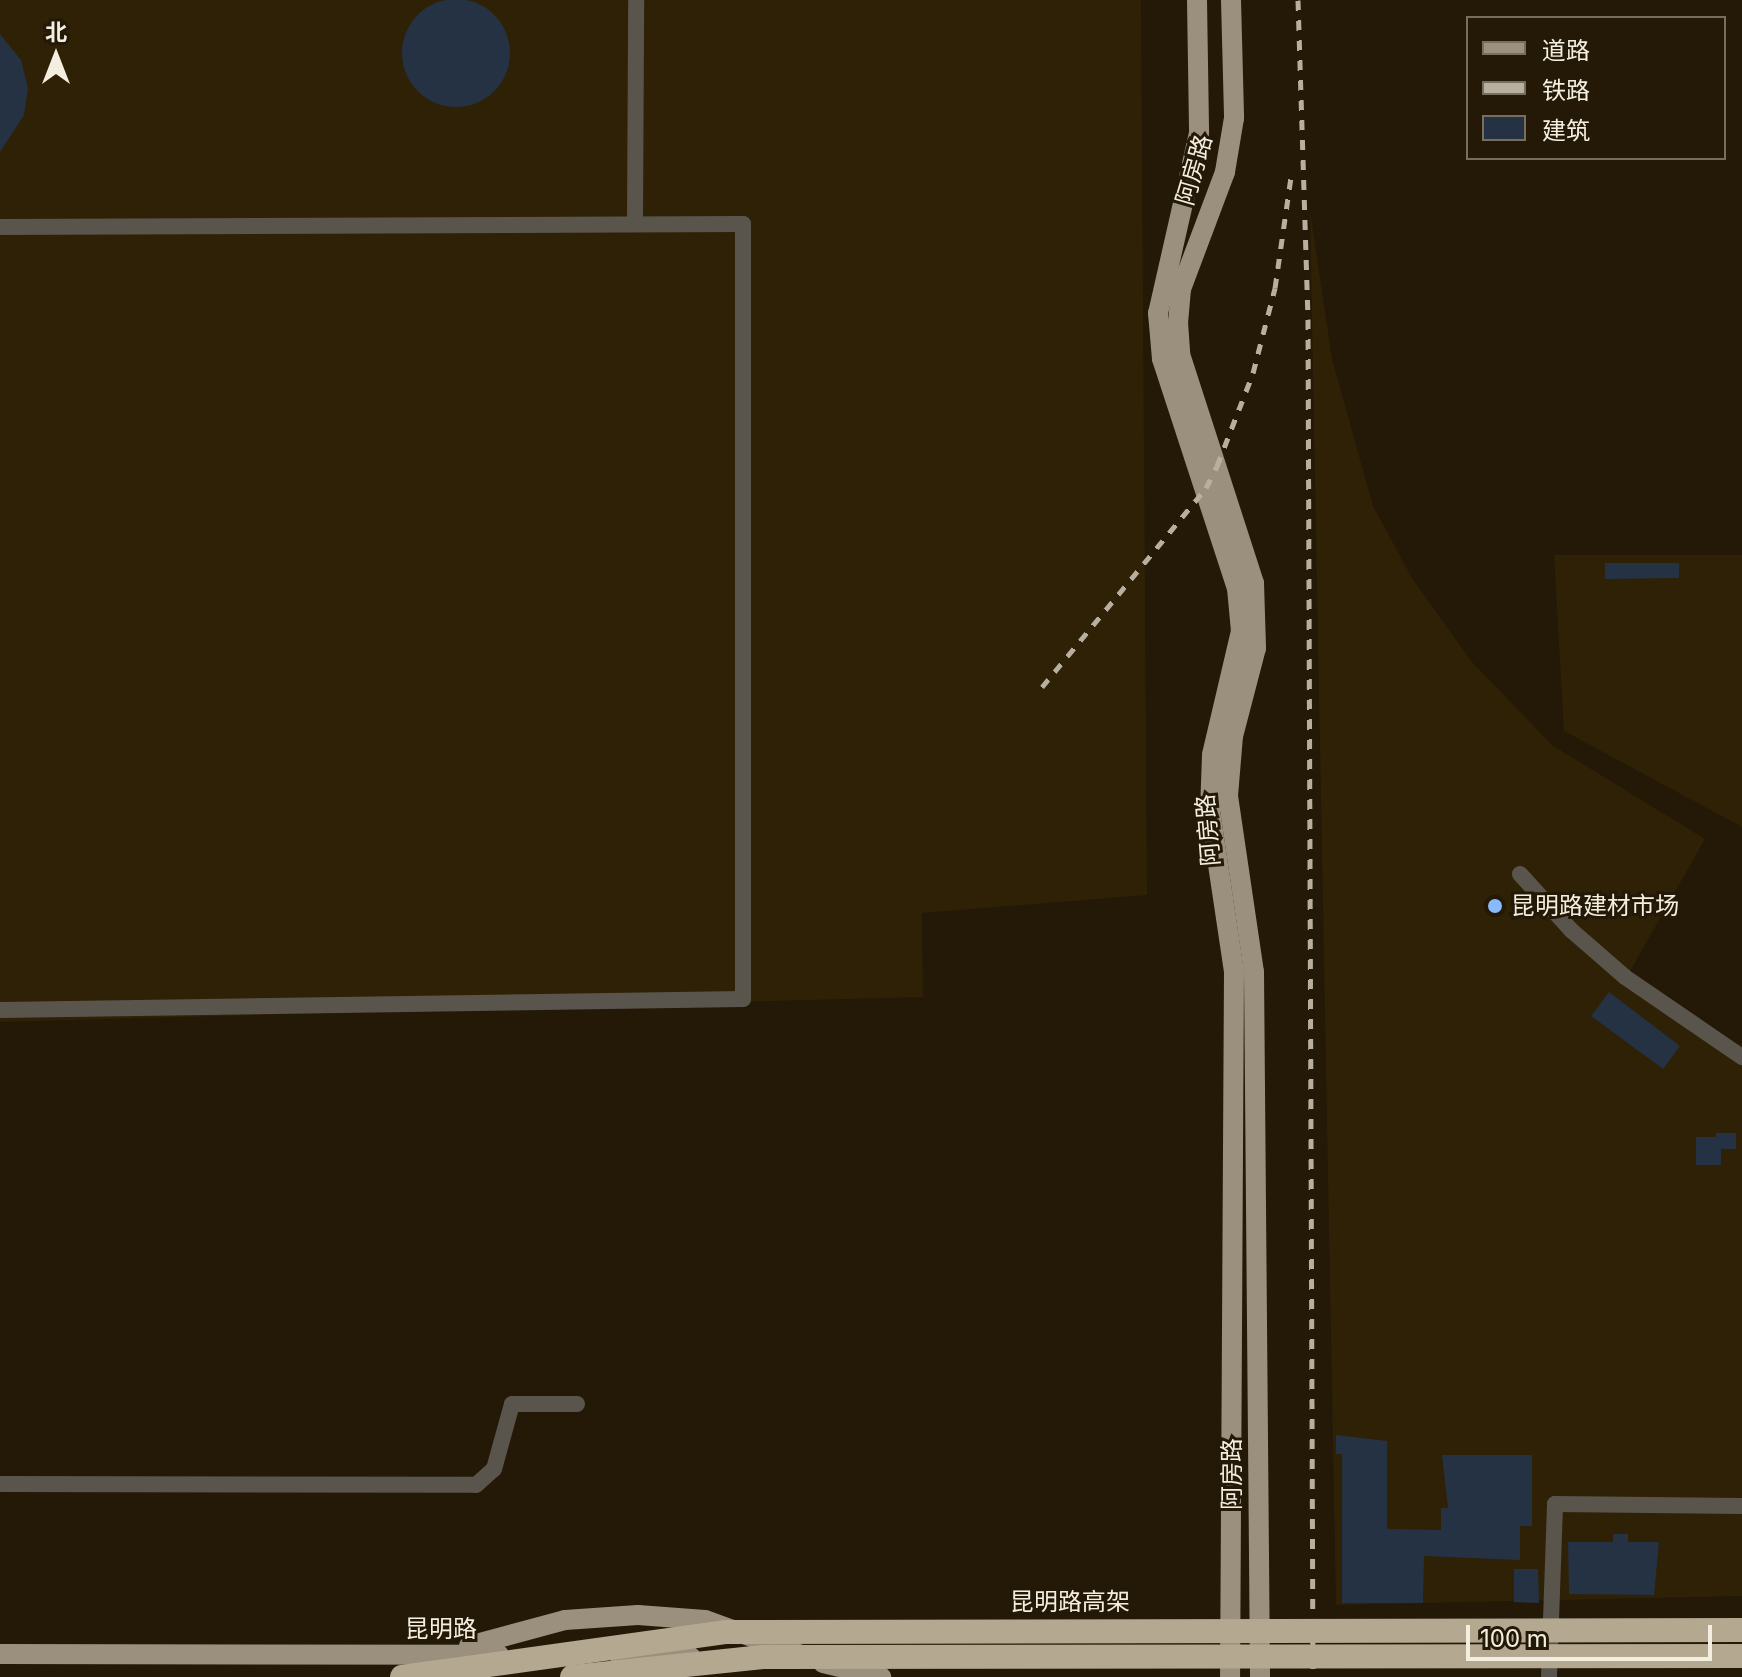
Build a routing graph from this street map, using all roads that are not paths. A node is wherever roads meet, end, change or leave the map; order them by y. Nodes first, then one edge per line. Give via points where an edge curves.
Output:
1 (636, 0) edge
2 (1197, 0) edge
3 (1231, 0) edge
4 (635, 224) junction
5 (0, 227) edge
6 (1520, 874) dead end
7 (0, 1010) edge
8 (1742, 1057) edge
9 (577, 1404) dead end
10 (0, 1486) edge
11 (1742, 1506) edge
12 (1742, 1630) edge
13 (0, 1654) edge
14 (423, 1655) junction
15 (1742, 1656) edge
16 (822, 1663) junction
17 (402, 1677) edge
18 (572, 1677) edge
19 (881, 1677) edge
20 (1230, 1677) edge
21 (1260, 1677) edge
22 (1549, 1677) edge

1 - 4 street
2 - 20 main road, 阿房路 via 1199,133 1158,313 1162,359 1237,588 1241,631 1212,755 1210,811 1234,971
3 - 21 main road, 阿房路 via 1234,118 1225,172 1181,289 1178,322 1180,354 1255,597 1256,648 1233,736 1228,796 1254,972
4 - 5 street
4 - 7 street via 743,224 743,999
6 - 8 street via 1571,930 1625,977
9 - 10 street via 512,1404 494,1469 476,1485
11 - 22 street via 1555,1504
12 - 17 highway, 昆明路高架, bridge via 725,1632
13 - 14 main road, 昆明路
14 - 16 main road, 昆明路 via 662,1655
14 - 16 main road via 565,1620 638,1615 705,1620
15 - 18 highway, bridge via 763,1657
16 - 19 main road, 昆明路

